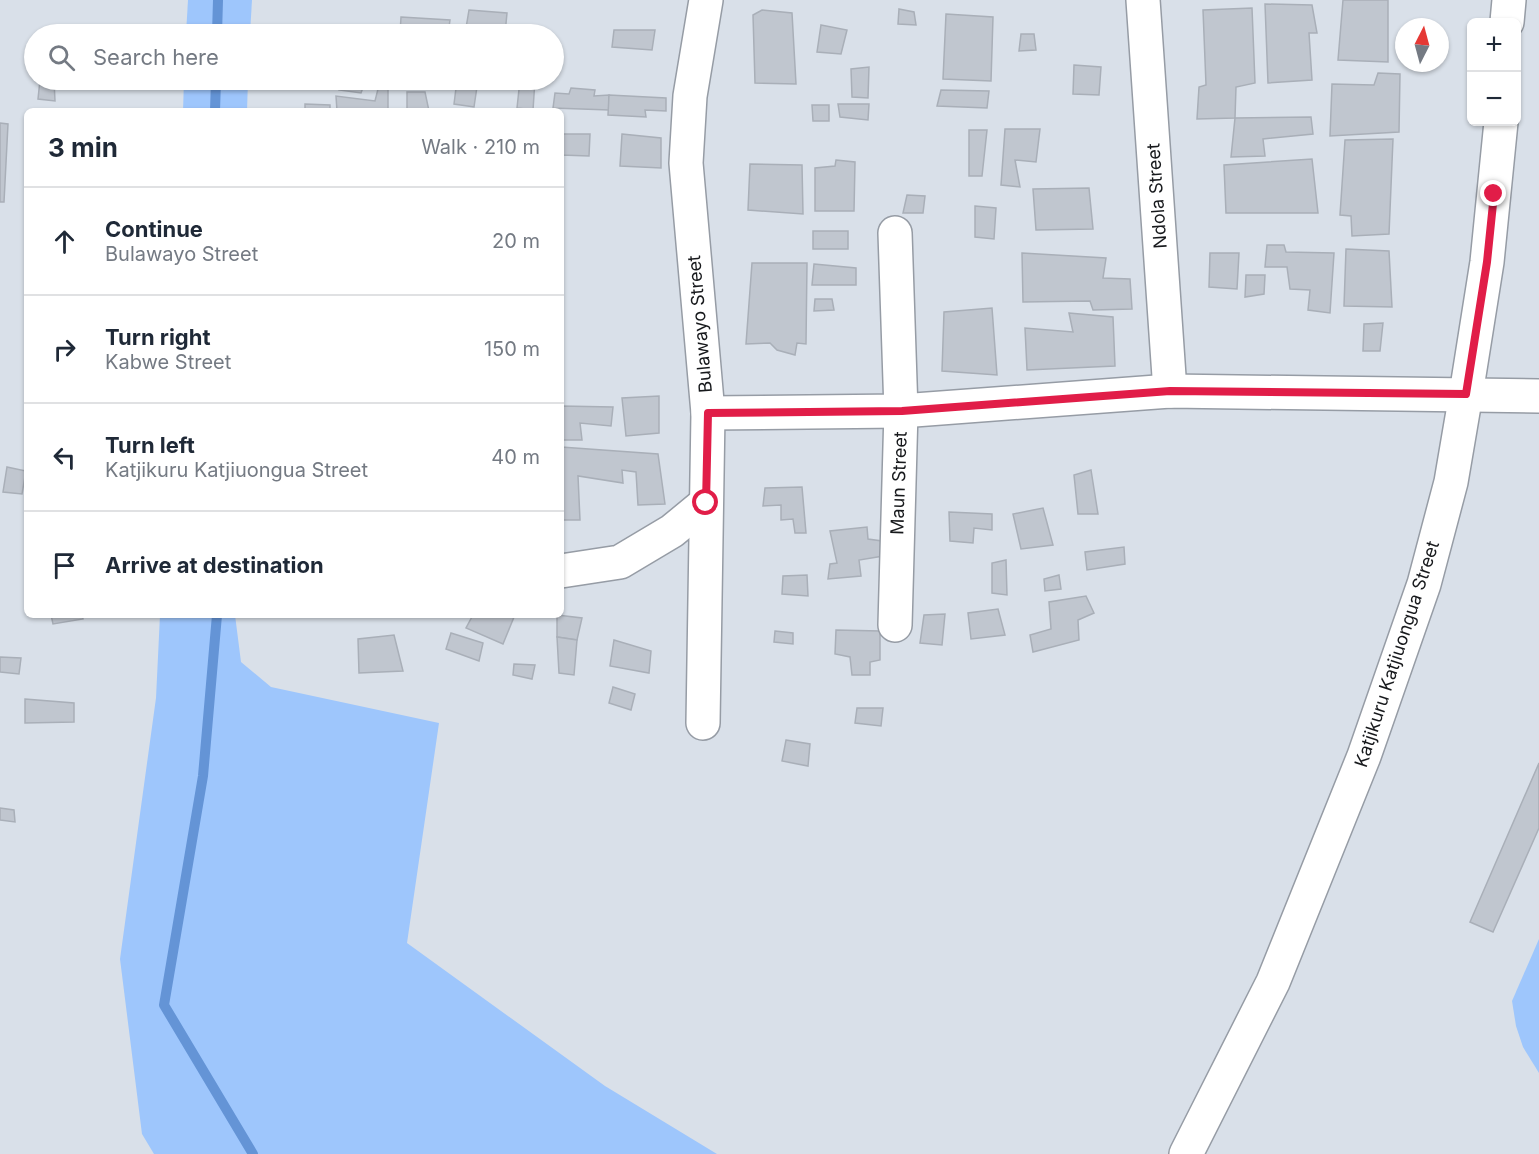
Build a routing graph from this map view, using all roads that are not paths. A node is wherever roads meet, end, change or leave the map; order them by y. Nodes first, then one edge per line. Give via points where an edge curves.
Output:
1 (706, 0) edge
2 (1143, 0) edge
3 (1509, 0) edge
4 (1507, 18) edge
5 (1501, 126) edge
6 (895, 232) dead end
7 (1170, 391) junction
8 (1466, 394) junction
9 (1539, 396) edge
10 (902, 411) junction
11 (708, 413) junction
12 (706, 503) junction
13 (564, 571) edge
14 (895, 625) dead end
15 (703, 723) dead end
16 (1186, 1154) edge

1 - 11 street, Bulawayo Street via 690,96 686,164
2 - 7 street, Ndola Street
3 - 4 street
5 - 8 street, Katjikuru Katjiuongua Street via 1487,262
6 - 10 street, Maun Street
7 - 8 street
7 - 10 street
8 - 9 street
8 - 16 street, Katjikuru Katjiuongua Street via 1451,482 1424,584 1364,756 1273,982
10 - 11 street
10 - 14 street, Maun Street
11 - 12 street, Bulawayo Street
12 - 13 street via 672,531 620,562
12 - 15 street, Bulawayo Street

